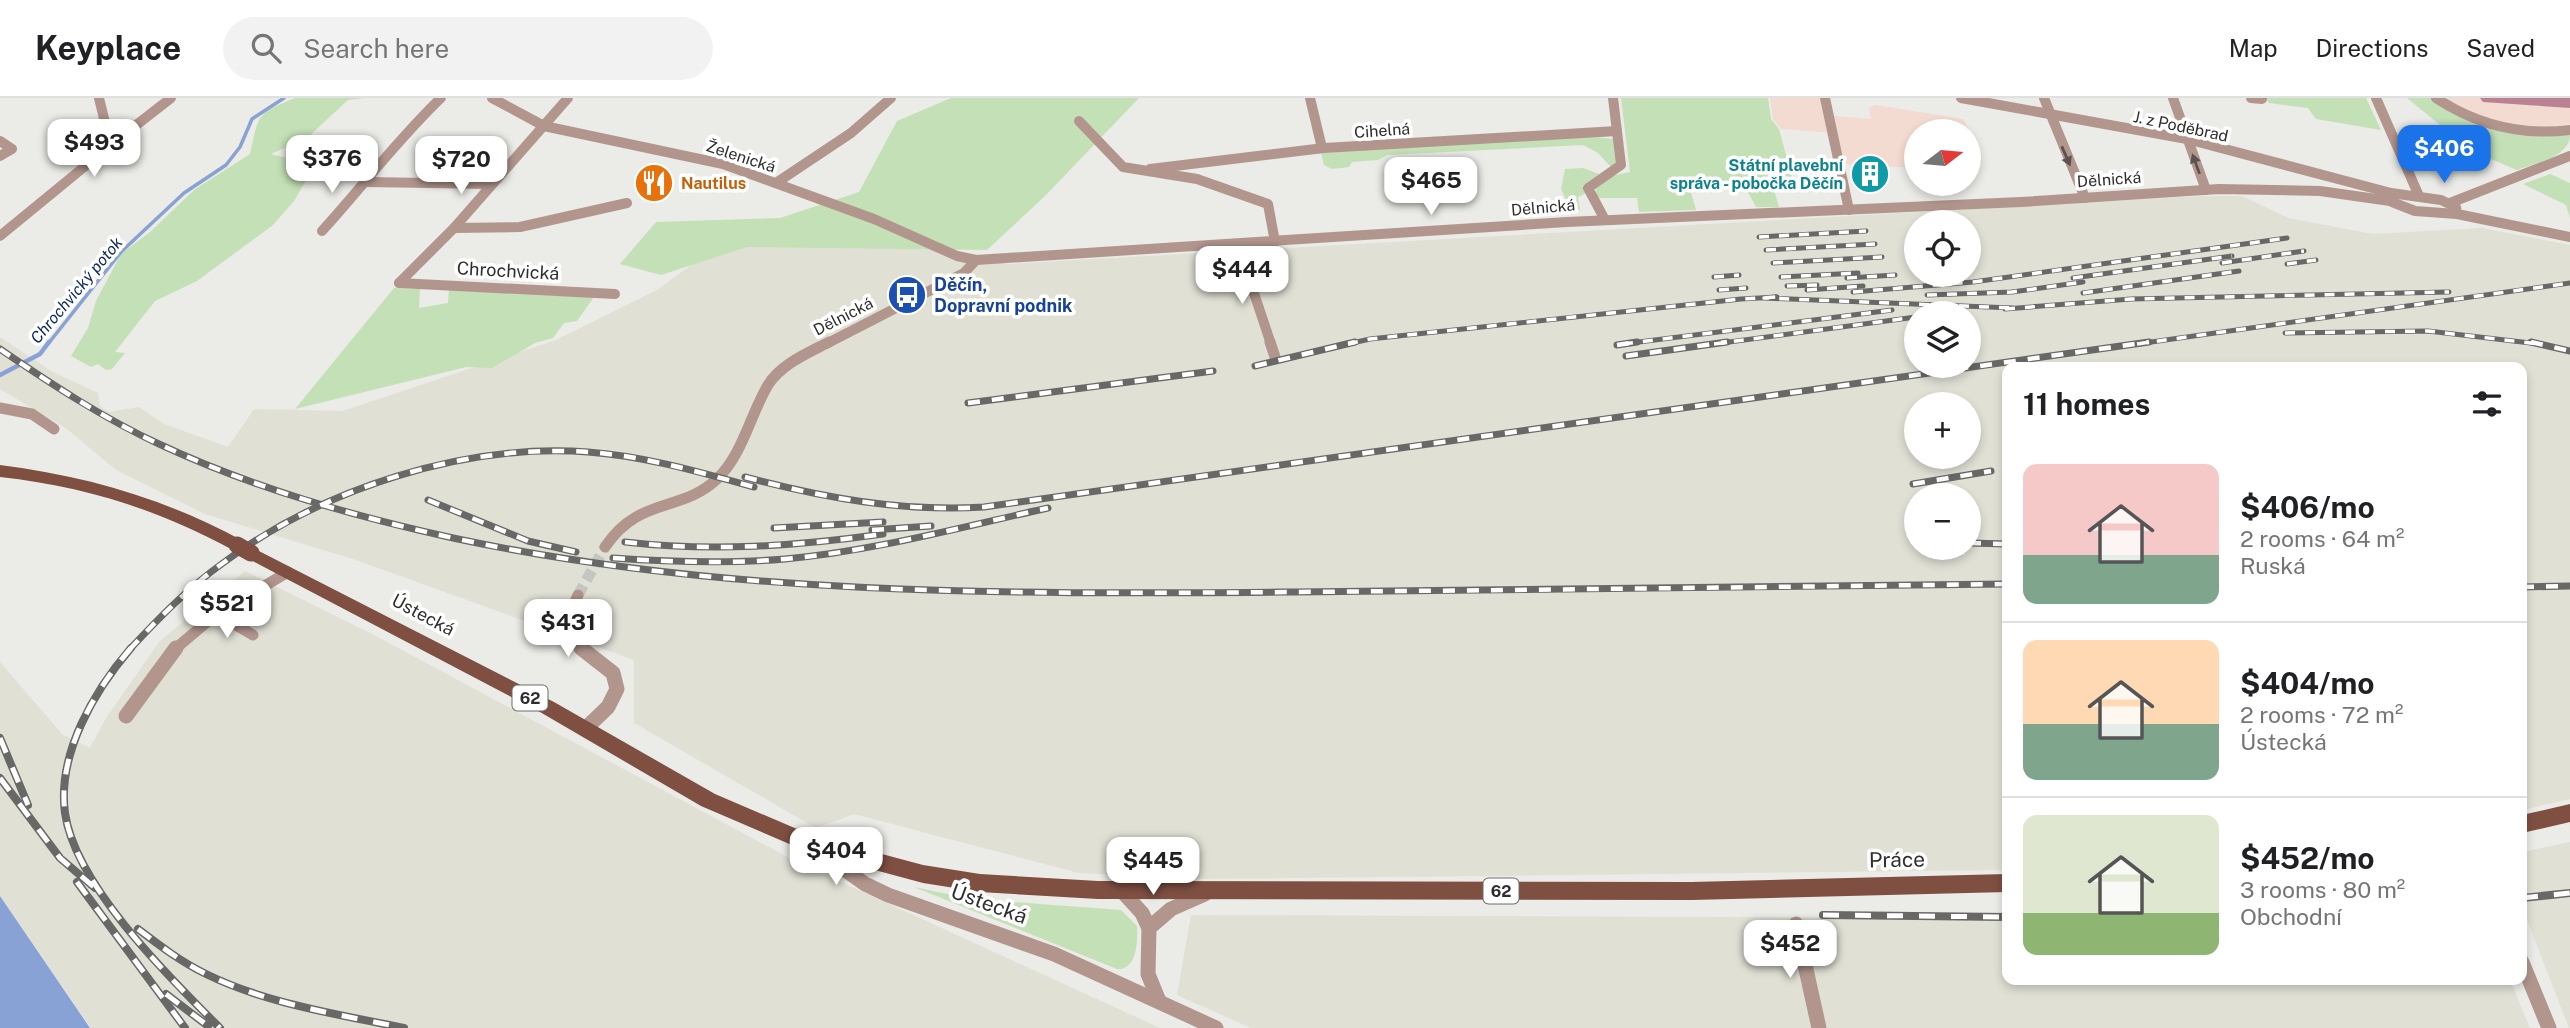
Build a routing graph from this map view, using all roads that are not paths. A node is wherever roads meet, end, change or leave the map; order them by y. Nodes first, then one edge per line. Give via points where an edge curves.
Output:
1 (99, 98) edge
2 (171, 98) edge
3 (442, 98) edge
4 (492, 98) edge
5 (568, 98) edge
6 (891, 98) edge
7 (1310, 98) edge
8 (1613, 98) edge
9 (1825, 98) edge
10 (1961, 98) edge
11 (2044, 98) edge
12 (2173, 98) edge
13 (2251, 98) edge
14 (2376, 98) edge
15 (2437, 98) edge
16 (2262, 99) edge
17 (2048, 113) junction
18 (1079, 121) dead end
19 (544, 126) junction
20 (2570, 130) edge
21 (1617, 131) junction
22 (2187, 139) junction
23 (117, 140) junction
24 (0, 141) edge
25 (1322, 148) junction
26 (0, 156) edge
27 (2570, 156) edge
28 (1150, 169) junction
29 (367, 182) junction
30 (776, 183) junction
31 (491, 184) junction
32 (2206, 190) junction
33 (2418, 196) junction
34 (2391, 197) junction
35 (2085, 198) junction
36 (627, 203) dead end
37 (2450, 203) junction
38 (1849, 210) junction
39 (2457, 214) junction
40 (1605, 220) junction
41 (454, 228) junction
42 (322, 231) dead end
43 (0, 236) edge
44 (2570, 237) edge
45 (1275, 242) junction
46 (1238, 245) junction
47 (976, 260) junction
48 (615, 294) dead end
49 (1275, 357) dead end
50 (0, 408) edge
51 (54, 429) dead end
52 (0, 471) edge
53 (605, 547) tunnel mouth
54 (288, 572) junction
55 (578, 595) tunnel mouth
56 (216, 614) junction
57 (253, 635) dead end
58 (126, 716) dead end
59 (585, 729) junction
60 (2570, 813) edge
61 (2527, 823) edge
62 (808, 843) junction
63 (2002, 883) edge
64 (1121, 890) junction
65 (1214, 891) junction
66 (1796, 924) dead end
67 (1149, 928) junction
68 (2527, 974) edge
69 (1159, 1002) junction
70 (1216, 1028) edge
71 (1819, 1028) edge
72 (2549, 1028) edge

1 - 23 street via 108,135
2 - 23 street
3 - 29 street via 408,129
4 - 19 street, Želenická
5 - 19 street
6 - 30 street via 827,150
7 - 25 street
8 - 21 street
9 - 38 street
10 - 17 street, J. z Poděbrad
11 - 17 street
12 - 22 street
13 - 16 street
14 - 33 street
15 - 20 street via 2452,110 2522,132
17 - 22 street, J. z Poděbrad
17 -> 35 street
18 - 28 street via 1123,167
19 - 30 street, Želenická via 723,164
19 - 31 street
21 - 25 street, Cihelná
21 - 40 street via 1621,165 1588,188
32 -> 22 street
22 - 34 street, J. z Poděbrad
23 - 43 street
24 - 26 street via 12,149
25 - 28 street, Cihelná
27 - 37 street
28 - 45 street via 1228,186 1268,204
29 - 31 street
29 - 42 street
30 - 47 street, Želenická
31 - 41 street
32 - 34 street, Dělnická
32 - 35 street, Dělnická
33 - 34 street
33 - 37 street
34 - 39 street via 2404,208
35 - 38 street, Dělnická
36 - 41 street via 525,227 486,232
37 - 39 street via 2458,209
38 - 40 street, Dělnická
39 - 44 street
40 - 45 street, Dělnická
41 - 48 street, Chrochvická via 399,283
45 - 46 street, Dělnická
46 - 47 street, Dělnická
46 - 49 street
47 - 53 street, Dělnická via 964,273 791,362 769,383 719,477 701,489 625,519
50 - 51 street via 32,414
52 - 54 main road, Ústecká / 62 via 88,484 174,511
54 - 56 street
54 - 59 main road, Ústecká / 62
55 - 59 street via 566,622 568,638 617,681 616,696
56 - 57 street
56 - 58 street via 176,649
59 - 62 main road, Ústecká / 62 via 708,800
60 - 61 main road
62 - 64 main road, Ústecká / 62 via 862,860 958,880
62 - 69 street, Ústecká via 888,895 1054,954
63 - 65 main road, Práce / 62 via 1590,891
64 - 65 main road, Ústecká / 62
64 - 67 street
65 - 67 street via 1171,909
66 - 71 street
67 - 69 street via 1145,963
68 - 72 street
69 - 70 street, Ústecká

